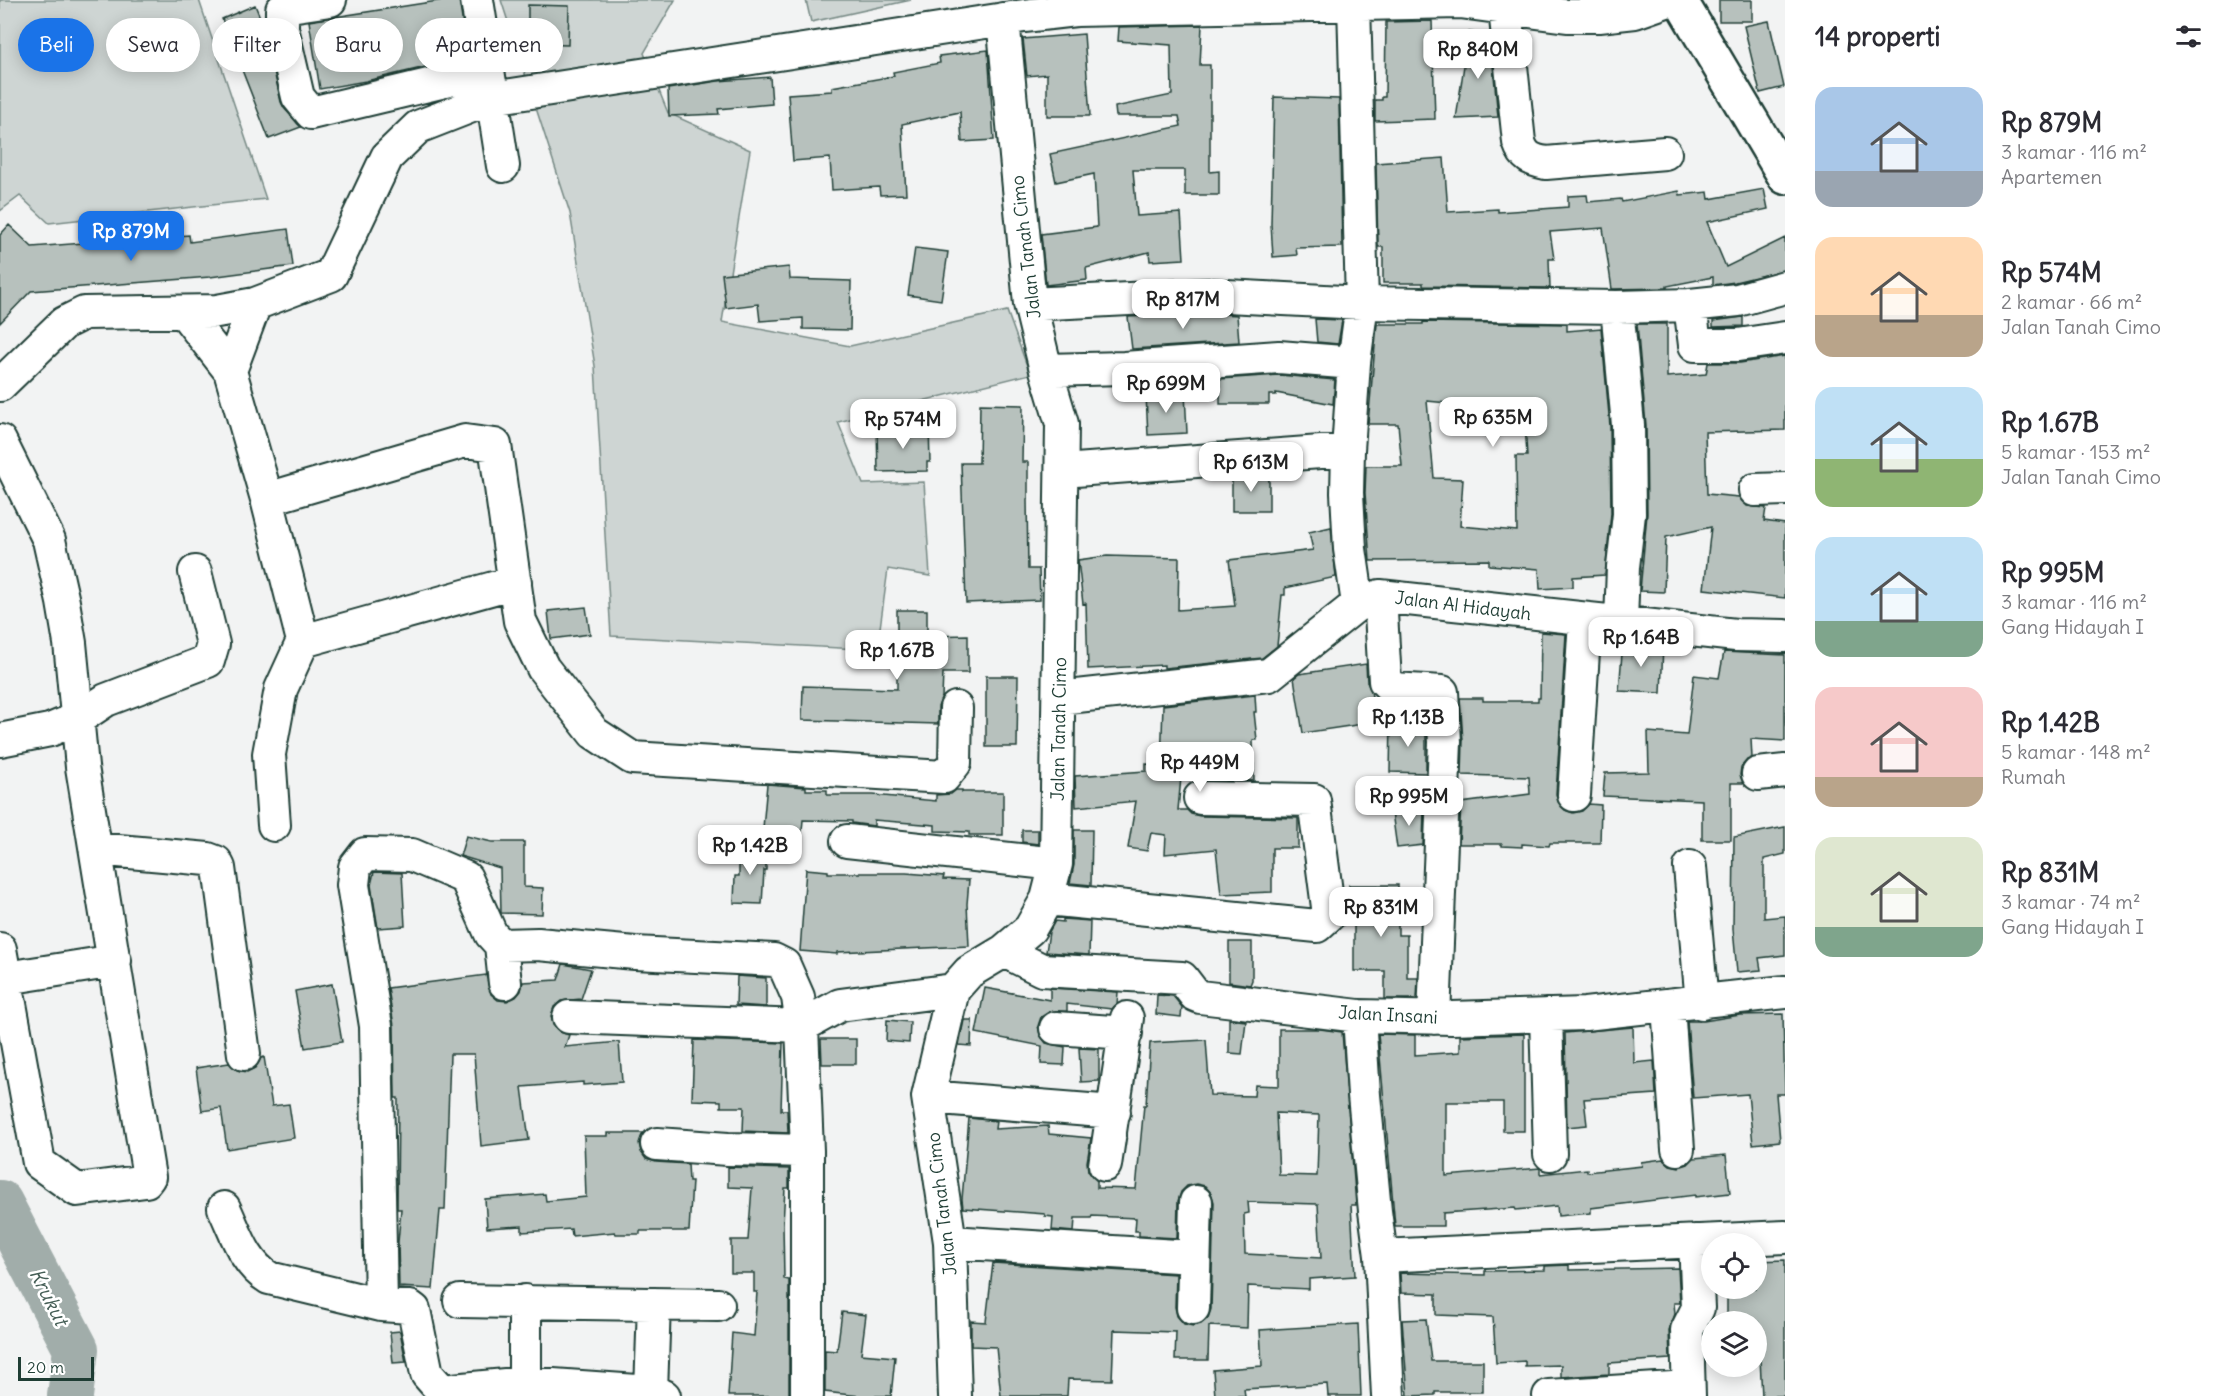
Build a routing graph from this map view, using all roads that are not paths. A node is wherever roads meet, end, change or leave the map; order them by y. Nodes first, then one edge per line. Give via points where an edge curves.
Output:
1 (330, 0) edge
2 (477, 0) edge
3 (1669, 0) edge
4 (1680, 0) edge
5 (1354, 3) junction
6 (1076, 5) edge
7 (1505, 9) junction
8 (1017, 12) edge
9 (490, 85) junction
10 (1665, 153) dead end
11 (503, 166) dead end
12 (1785, 177) edge
13 (1785, 287) edge
14 (1362, 303) junction
15 (255, 304) junction
16 (1030, 304) junction
17 (1690, 305) junction
18 (1617, 307) junction
19 (184, 312) junction
20 (1785, 338) edge
21 (1354, 363) junction
22 (1046, 370) junction
23 (230, 371) junction
24 (0, 385) edge
25 (0, 441) edge
26 (1348, 450) junction
27 (1062, 471) junction
28 (267, 499) junction
29 (195, 573) dead end
30 (515, 582) junction
31 (1369, 600) junction
32 (1585, 620) junction
33 (1621, 622) junction
34 (1785, 636) edge
35 (303, 641) junction
36 (1059, 698) junction
37 (956, 708) dead end
38 (79, 718) junction
39 (0, 740) edge
40 (1574, 795) dead end
41 (1200, 798) dead end
42 (274, 825) dead end
43 (847, 841) dead end
44 (96, 849) junction
45 (1056, 864) junction
46 (1690, 867) dead end
47 (1047, 899) junction
48 (501, 945) junction
49 (1004, 951) junction
50 (115, 961) junction
51 (2, 969) edge
52 (505, 983) dead end
53 (954, 990) junction
54 (1785, 992) edge
55 (1702, 1002) junction
56 (1668, 1006) junction
57 (1546, 1015) junction
58 (1359, 1016) junction
59 (569, 1017) dead end
60 (1434, 1018) junction
61 (802, 1026) junction
62 (1056, 1028) dead end
63 (244, 1054) dead end
64 (928, 1097) junction
65 (1114, 1112) junction
66 (657, 1144) dead end
67 (1678, 1149) dead end
68 (807, 1151) junction
69 (1550, 1154) dead end
70 (1105, 1165) dead end
71 (1196, 1202) dead end
72 (224, 1208) dead end
73 (1785, 1237) edge
74 (1695, 1241) junction
75 (951, 1242) junction
76 (1381, 1256) junction
77 (1193, 1257) junction
78 (460, 1301) dead end
79 (525, 1301) junction
80 (654, 1304) junction
81 (381, 1305) junction
82 (718, 1305) dead end
83 (1193, 1308) dead end
84 (525, 1383) junction
85 (1689, 1392) edge
86 (443, 1394) edge
87 (657, 1394) edge
88 (807, 1396) edge
89 (956, 1396) edge
90 (1388, 1396) edge
91 (1549, 1396) edge

1 - 9 street via 282,10 282,28 298,97 311,113
2 - 9 street
3 - 7 street via 1635,12 1599,16
4 - 12 street
5 - 6 street
5 - 7 street via 1460,2
5 - 14 street
6 - 8 street
7 - 10 street via 1523,154 1546,163
8 - 9 street
8 - 16 street, Jalan Tanah Cimo
9 - 11 street
9 - 15 street via 418,127 387,157 331,275
13 - 17 street via 1738,300
14 - 16 street via 1208,295
14 - 18 street
14 - 21 street
15 - 19 street
15 - 23 street
16 - 22 street, Jalan Tanah Cimo
17 - 18 street
17 - 20 street via 1695,345 1738,345
18 - 33 street via 1628,425 1629,514
19 - 23 street
19 - 24 street via 84,313 64,323
21 - 22 street via 1279,357
21 - 26 street
22 - 27 street, Jalan Tanah Cimo via 1062,424
23 - 28 street
25 - 38 street via 49,540 63,602
26 - 27 street
26 - 31 street via 1350,549
27 - 36 street, Jalan Tanah Cimo
28 - 30 street via 465,441 495,445
28 - 35 street
29 - 38 street via 213,644 208,661 106,700
30 - 35 street
30 - 37 street via 520,621 543,668 594,733 632,758 944,777 955,762
31 - 32 street, Jalan Al Hidayah
31 - 36 street via 1269,675
31 - 60 street via 1384,681 1393,690 1442,693 1445,742
32 - 33 street, Jalan Al Hidayah
32 - 40 street
33 - 34 street, Jalan Al Hidayah via 1736,635
35 - 42 street via 281,689 269,754
36 - 45 street, Jalan Tanah Cimo
38 - 39 street via 50,730
38 - 44 street via 82,767
41 - 47 street via 1314,800 1329,915 1317,926
43 - 45 street
44 - 50 street
44 - 63 street via 216,862
45 - 47 street, Jalan Tanah Cimo
46 - 55 street
47 - 49 street, Jalan Tanah Cimo via 1030,929
48 - 52 street
48 - 61 street via 538,944 774,960 787,970 798,997
48 - 81 street via 491,934 466,878 461,875 412,855 365,854 355,867 353,885 376,1026
49 - 53 street, Jalan Tanah Cimo via 969,972
49 - 58 street, Jalan Insani via 1042,970 1182,978 1200,997
50 - 51 street
50 - 51 street via 149,1177 146,1181 77,1190 39,1163
53 - 61 street via 840,1005
53 - 64 street, Jalan Tanah Cimo
54 - 55 street, Jalan Insani
55 - 56 street, Jalan Insani
56 - 57 street, Jalan Insani
56 - 67 street
57 - 60 street, Jalan Insani
57 - 69 street
58 - 60 street, Jalan Insani
58 - 76 street
59 - 61 street
61 - 68 street
62 - 65 street via 1126,1025
64 - 65 street
64 - 75 street, Jalan Tanah Cimo
65 - 70 street
66 - 68 street
68 - 88 street
71 - 77 street
72 - 81 street via 258,1271 270,1278
73 - 74 street
74 - 76 street
74 - 85 street via 1698,1308 1687,1330
75 - 77 street
75 - 89 street, Jalan Tanah Cimo
76 - 90 street
77 - 83 street
78 - 79 street
79 - 80 street
79 - 84 street
80 - 82 street
80 - 87 street
81 - 86 street via 414,1310 427,1374
84 - 86 street
84 - 87 street
85 - 91 street

